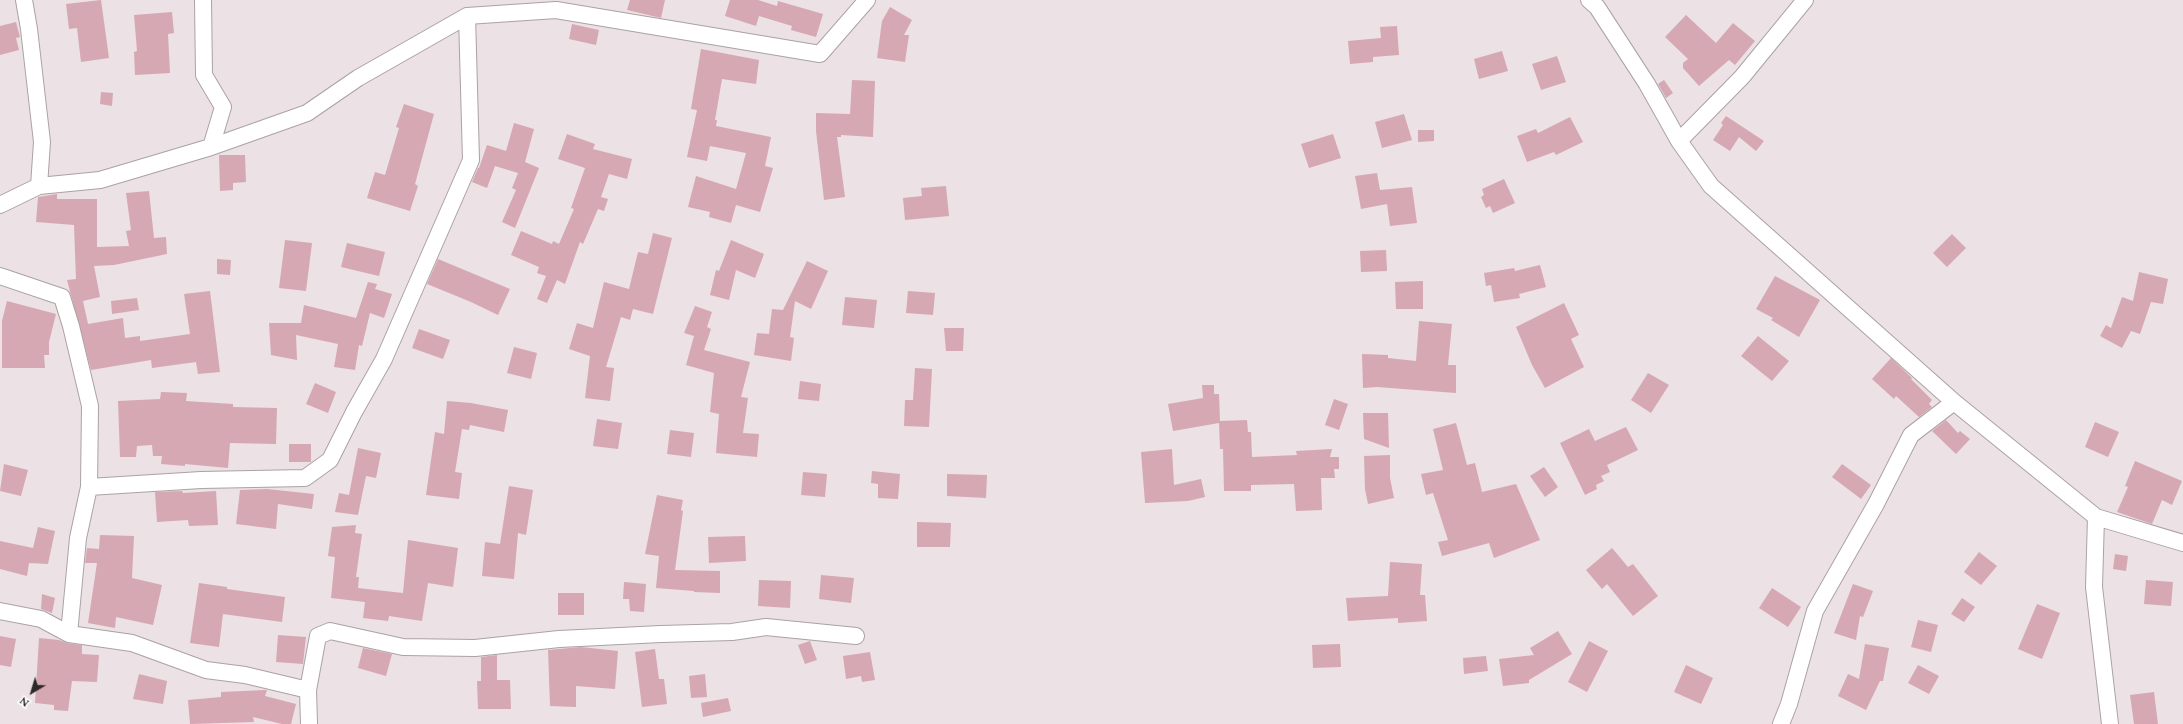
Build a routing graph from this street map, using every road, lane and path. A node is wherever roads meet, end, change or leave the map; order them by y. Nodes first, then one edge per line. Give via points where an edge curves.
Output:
1 (24, 0) edge
2 (203, 0) edge
3 (867, 0) edge
4 (1589, 0) edge
5 (1805, 0) edge
6 (468, 16) junction
7 (1679, 141) junction
8 (211, 147) junction
9 (39, 186) junction
10 (0, 205) edge
11 (0, 276) edge
12 (1954, 402) junction
13 (89, 487) junction
14 (2096, 517) junction
15 (2183, 543) edge
16 (0, 611) edge
17 (69, 634) junction
18 (856, 636) dead end
19 (308, 690) junction
20 (308, 724) edge
21 (1781, 724) edge
22 (2110, 724) edge

1 - 9 street via 42,142
2 - 8 street via 204,75 223,107
3 - 6 street via 820,54 556,10
4 - 7 street via 1597,7 1643,77
5 - 7 street via 1742,76
6 - 8 street via 358,78 307,113
6 - 13 street via 471,160 384,359 330,460 306,478 201,480
7 - 12 street via 1712,186
8 - 9 street via 100,180
9 - 10 street
11 - 13 street via 62,297 90,406
12 - 14 street
12 - 21 street via 1911,435 1876,504 1815,611
13 - 17 street via 78,538
14 - 15 street
14 - 22 street via 2094,587
16 - 17 street via 41,619
17 - 19 street via 132,643 206,670 245,675
18 - 19 street via 766,627 732,632 559,639 475,648 404,647 330,631 318,636
19 - 20 street

